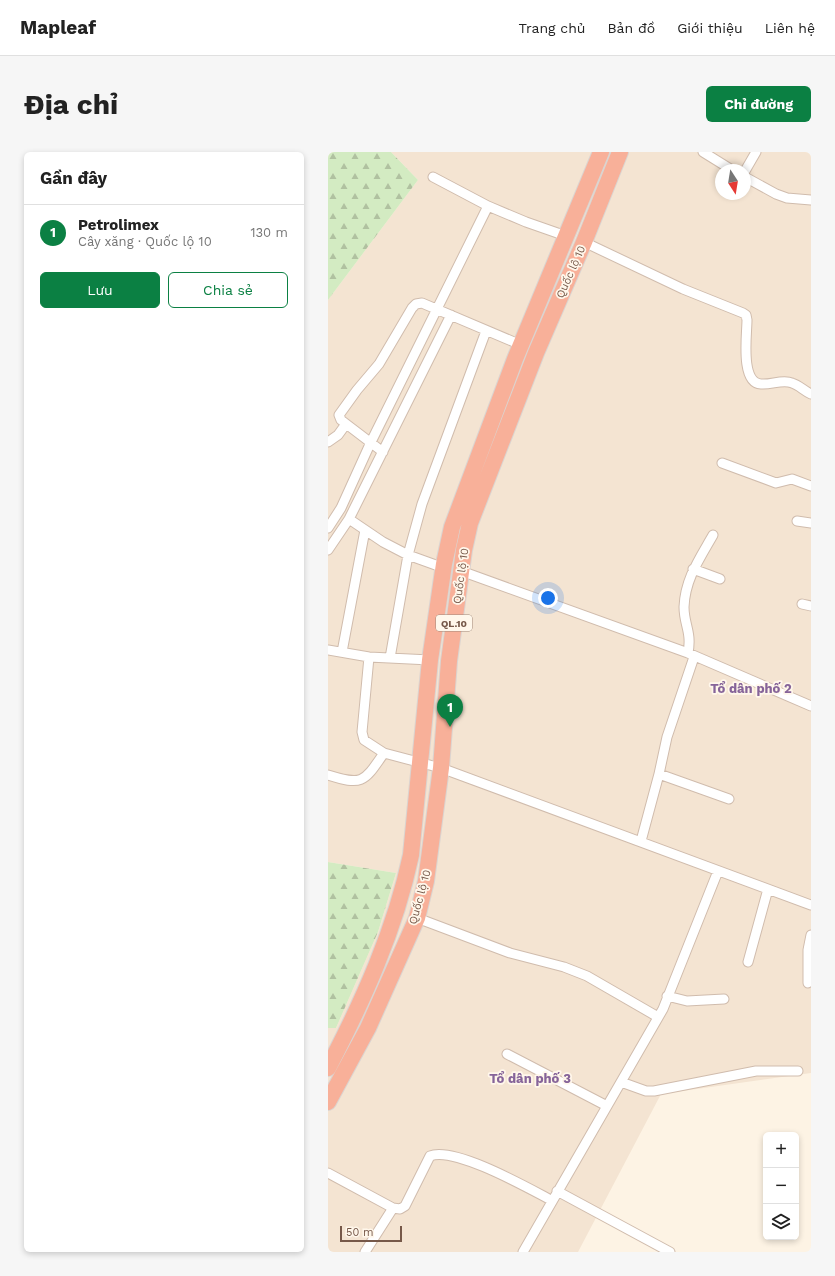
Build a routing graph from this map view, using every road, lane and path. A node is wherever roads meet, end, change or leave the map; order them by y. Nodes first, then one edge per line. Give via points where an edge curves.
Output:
1 (601, 152) edge
2 (620, 152) edge
3 (703, 152) edge
4 (756, 152) edge
5 (722, 164) edge
6 (749, 164) edge
7 (433, 177) dead end
8 (751, 180) edge
9 (811, 200) edge
10 (488, 206) junction
11 (566, 236) junction
12 (584, 242) junction
13 (444, 311) junction
14 (486, 332) junction
15 (521, 345) junction
16 (811, 394) edge
17 (346, 424) junction
18 (328, 442) edge
19 (377, 448) junction
20 (722, 463) dead end
21 (811, 486) edge
22 (356, 492) junction
23 (349, 519) junction
24 (797, 521) dead end
25 (811, 523) edge
26 (328, 528) edge
27 (365, 530) junction
28 (713, 535) dead end
29 (329, 544) edge
30 (408, 555) junction
31 (444, 568) junction
32 (693, 569) junction
33 (461, 571) junction
34 (720, 579) dead end
35 (328, 650) edge
36 (342, 652) junction
37 (691, 655) junction
38 (369, 657) junction
39 (390, 658) junction
40 (430, 660) junction
41 (811, 706) edge
42 (384, 753) junction
43 (421, 763) junction
44 (441, 768) junction
45 (659, 774) junction
46 (328, 775) edge
47 (728, 799) dead end
48 (641, 842) junction
49 (718, 871) junction
50 (768, 889) junction
51 (811, 904) edge
52 (417, 918) junction
53 (811, 935) edge
54 (748, 962) dead end
55 (808, 983) dead end
56 (667, 996) junction
57 (724, 999) dead end
58 (658, 1017) junction
59 (507, 1054) dead end
60 (328, 1068) edge
61 (798, 1071) dead end
62 (621, 1082) junction
63 (328, 1102) edge
64 (607, 1106) junction
65 (328, 1173) edge
66 (557, 1191) junction
67 (551, 1200) junction
68 (393, 1208) junction
69 (365, 1252) edge
70 (522, 1252) edge
71 (670, 1252) edge

1 - 11 highway, Quốc lộ 10 / QL.10
2 - 12 highway, Quốc lộ 10 / QL.10
3 - 5 street
4 - 6 street
7 - 10 street
8 - 9 street via 787,198
10 - 11 street
10 - 13 street
11 - 15 highway, Quốc lộ 10 / QL.10
12 - 16 street via 683,289 746,315 746,365 750,378 755,383 790,382
12 - 33 highway, Quốc lộ 10 / QL.10 via 536,353 470,523
13 - 14 street
13 - 17 street via 422,303 412,308 378,364 341,411 339,416
13 - 19 street
13 - 19 street
14 - 15 street
14 - 30 street via 422,504
15 - 31 highway, Quốc lộ 10 / QL.10 via 452,527
17 - 18 street
17 - 19 street
19 - 22 street
19 - 22 street
20 - 21 street via 776,482 792,479
22 - 23 street
22 - 26 street via 341,508
23 - 27 street
23 - 29 street
24 - 25 street
27 - 30 street
27 - 36 street
28 - 32 street
30 - 31 street
30 - 39 street
31 - 40 highway, Quốc lộ 10 / QL.10
32 - 34 street
32 - 37 street via 688,581 684,606 690,632
33 - 37 street
33 - 44 highway, Quốc lộ 10 / QL.10 via 449,661
35 - 36 street
36 - 38 street
37 - 41 street
37 - 45 street
38 - 39 street
38 - 42 street via 362,732 364,740
39 - 40 street
40 - 43 highway, Quốc lộ 10 / QL.10
42 - 43 street
42 - 46 street via 370,774 359,781 348,781
43 - 44 street
43 - 60 highway, Quốc lộ 10 / QL.10 via 411,855 396,915 380,956
44 - 48 street
44 - 52 highway, Quốc lộ 10 / QL.10 via 431,852
45 - 47 street
45 - 48 street
48 - 49 street
49 - 50 street
49 - 56 street
50 - 51 street
50 - 54 street
52 - 58 street via 510,953 564,967 587,976
52 - 63 highway, Quốc lộ 10 / QL.10 via 368,1028
53 - 55 street via 808,950
56 - 57 street via 687,1001
56 - 58 street
58 - 62 street
59 - 64 street
61 - 62 street via 756,1071 654,1092
62 - 64 street
64 - 66 street
65 - 68 street
66 - 67 street
66 - 71 street
67 - 68 street via 501,1174 446,1155 434,1154 430,1156 405,1206 400,1209
67 - 70 street
68 - 69 street

